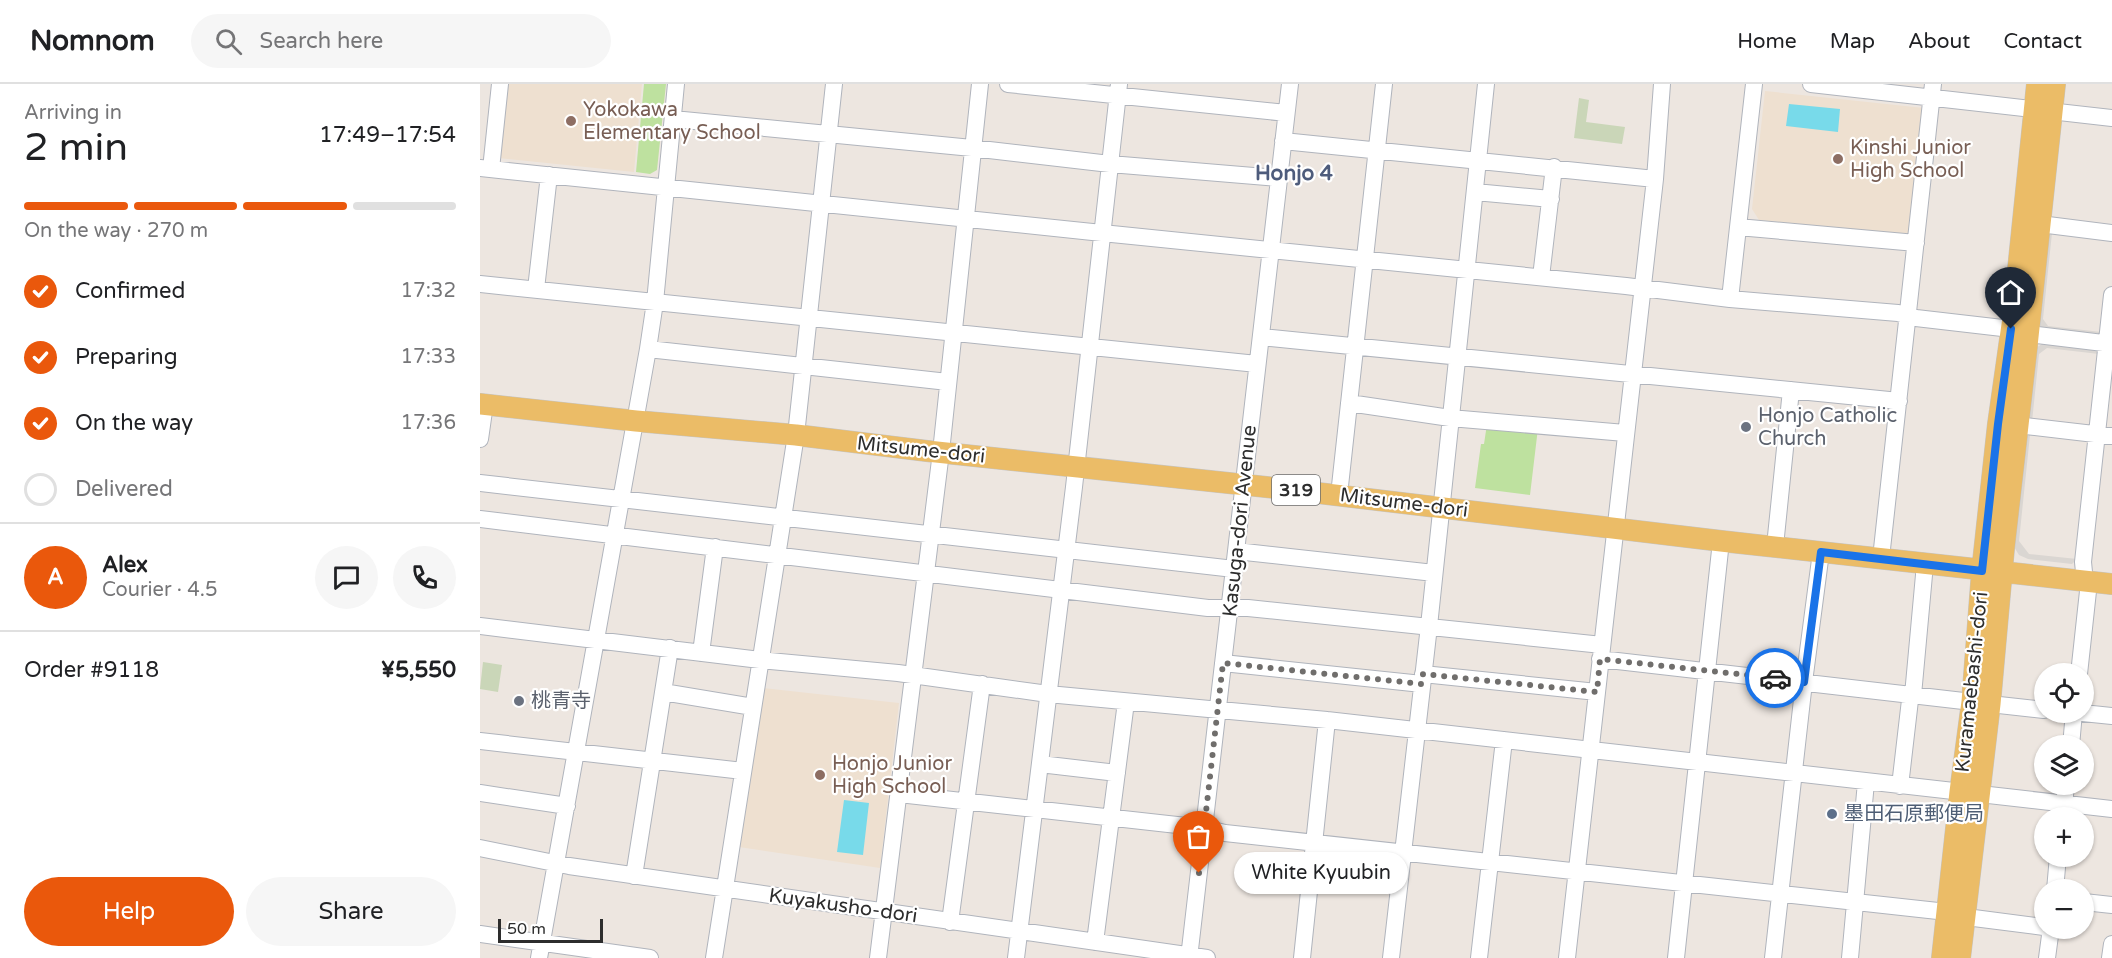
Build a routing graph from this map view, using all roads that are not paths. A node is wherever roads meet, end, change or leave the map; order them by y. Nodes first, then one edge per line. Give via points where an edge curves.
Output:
1 (500, 84) edge
2 (676, 84) edge
3 (834, 84) edge
4 (980, 84) edge
5 (1008, 84) edge
6 (1290, 84) edge
7 (1384, 84) edge
8 (1486, 84) edge
9 (1662, 84) edge
10 (1754, 84) edge
11 (1811, 84) edge
12 (2037, 84) edge
13 (2055, 84) edge
14 (1885, 88) edge
15 (1119, 90) edge
16 (1933, 91) edge
17 (2043, 110) junction
18 (1286, 113) junction
19 (2112, 118) edge
20 (673, 119) junction
21 (828, 134) junction
22 (1283, 141) junction
23 (972, 148) junction
24 (1376, 149) junction
25 (1478, 159) junction
26 (1110, 164) junction
27 (1554, 167) junction
28 (485, 168) edge
29 (549, 175) junction
30 (1279, 178) junction
31 (1655, 179) junction
32 (665, 187) junction
33 (1475, 192) junction
34 (1551, 199) junction
35 (822, 203) junction
36 (965, 219) junction
37 (2040, 224) junction
38 (1738, 227) junction
39 (1102, 233) junction
40 (2112, 233) edge
41 (1916, 243) junction
42 (1270, 250) junction
43 (1364, 258) junction
44 (1466, 269) junction
45 (1541, 277) junction
46 (480, 284) edge
47 (1642, 287) junction
48 (536, 289) junction
49 (2112, 295) edge
50 (1730, 299) junction
51 (655, 302) junction
52 (1908, 315) junction
53 (809, 318) junction
54 (953, 332) junction
55 (2020, 332) junction
56 (1261, 337) junction
57 (2109, 344) edge
58 (1355, 346) junction
59 (1090, 347) junction
60 (648, 349) junction
61 (1457, 357) junction
62 (1257, 364) junction
63 (804, 366) junction
64 (1632, 375) junction
65 (948, 382) junction
66 (1791, 390) junction
67 (1899, 401) junction
68 (1349, 403) junction
69 (482, 404) edge
70 (1450, 418) junction
71 (636, 421) junction
72 (2017, 426) junction
73 (1625, 433) junction
74 (796, 435) junction
75 (2104, 435) edge
76 (480, 439) edge
77 (941, 452) junction
78 (1076, 466) junction
79 (480, 483) edge
80 (1244, 484) junction
81 (1339, 495) junction
82 (621, 499) junction
83 (1441, 508) junction
84 (480, 519) edge
85 (784, 519) junction
86 (1615, 528) junction
87 (931, 533) junction
88 (614, 535) junction
89 (1721, 541) junction
90 (1775, 546) junction
91 (715, 547) junction
92 (1066, 549) junction
93 (1236, 551) junction
94 (1821, 552) junction
95 (778, 554) junction
96 (1881, 558) junction
97 (1925, 564) junction
98 (1234, 569) junction
99 (1992, 572) junction
100 (1434, 573) junction
101 (927, 574) junction
102 (2087, 582) junction
103 (2112, 584) edge
104 (1061, 590) junction
105 (1230, 608) junction
106 (480, 626) edge
107 (1429, 626) junction
108 (595, 640) junction
109 (670, 648) junction
110 (1601, 652) junction
111 (701, 653) junction
112 (760, 660) junction
113 (1223, 663) junction
114 (2080, 663) edge
115 (1707, 671) junction
116 (913, 675) junction
117 (1423, 679) junction
118 (1804, 682) junction
119 (982, 684) junction
120 (663, 692) junction
121 (1597, 692) junction
122 (1048, 694) junction
123 (1913, 695) junction
124 (1126, 702) junction
125 (1981, 703) junction
126 (753, 707) junction
127 (1218, 709) junction
128 (2034, 709) edge
129 (2094, 715) edge
130 (2112, 717) edge
131 (1327, 720) junction
132 (1417, 731) junction
133 (1504, 740) junction
134 (480, 741) edge
135 (576, 751) junction
136 (1590, 751) junction
137 (652, 760) junction
138 (1698, 762) junction
139 (1040, 764) junction
140 (743, 771) junction
141 (1793, 772) junction
142 (1117, 773) junction
143 (1866, 782) junction
144 (1900, 786) junction
145 (480, 793) edge
146 (1969, 793) junction
147 (899, 794) junction
148 (966, 802) junction
149 (567, 806) junction
150 (2042, 807) edge
151 (1034, 809) junction
152 (2112, 809) edge
153 (2094, 810) edge
154 (1112, 817) junction
155 (1204, 828) junction
156 (1314, 842) junction
157 (480, 848) edge
158 (1403, 852) junction
159 (1490, 862) junction
160 (556, 864) junction
161 (1576, 870) junction
162 (634, 876) junction
163 (1686, 883) junction
164 (724, 889) junction
165 (1782, 893) junction
166 (1856, 903) junction
167 (2094, 903) edge
168 (2112, 905) edge
169 (885, 912) junction
170 (1956, 915) junction
171 (950, 922) junction
172 (2034, 926) edge
173 (1019, 932) junction
174 (480, 934) edge
175 (2049, 939) edge
176 (1095, 942) junction
177 (2112, 944) edge
178 (540, 950) edge
179 (1189, 957) edge
180 (650, 958) edge
181 (714, 958) edge
182 (878, 958) edge
183 (1016, 958) edge
184 (1207, 958) edge
185 (1302, 958) edge
186 (1391, 958) edge
187 (1479, 958) edge
188 (1567, 958) edge
189 (1676, 958) edge
190 (1773, 958) edge
191 (1850, 958) edge
192 (1942, 958) edge
193 (1960, 958) edge
194 (2047, 958) edge
195 (2110, 958) edge

1 - 28 street
2 - 20 street
3 - 21 street
4 - 23 street
5 - 15 street
6 - 18 street, Kasuga-dori Avenue
7 - 24 street
8 - 25 street
9 - 31 street
10 - 38 street
11 - 14 street
12 - 17 main road, Kuramaebashi-dori
13 - 17 main road, Kuramaebashi-dori
14 - 16 street
15 - 18 street
15 - 26 street
16 - 17 street
16 - 41 street
17 - 19 street
17 - 37 main road, Kuramaebashi-dori
17 - 55 main road, Kuramaebashi-dori
18 - 22 street, Kasuga-dori Avenue
20 - 21 street
20 - 32 street
21 - 23 street
21 - 35 street
22 - 24 street
22 - 30 street, Kasuga-dori Avenue
23 - 26 street
23 - 36 street
24 - 25 street
24 - 43 street
25 - 27 street
25 - 33 street
26 - 30 street
26 - 39 street
27 - 31 street
27 - 34 street
28 - 29 street
29 - 32 street
29 - 48 street
30 - 42 street, Kasuga-dori Avenue
31 - 47 street
32 - 35 street
32 - 51 street
33 - 34 street
33 - 44 street
34 - 45 street
35 - 36 street
35 - 53 street
36 - 39 street
36 - 54 street
37 - 40 street
37 - 55 main road, Kuramaebashi-dori
38 - 41 street
38 - 50 street
39 - 42 street
39 - 59 street
41 - 52 street
42 - 43 street
42 - 56 street, Kasuga-dori Avenue
43 - 44 street
43 - 58 street
44 - 45 street
44 - 61 street
45 - 47 street
46 - 48 street
47 - 50 street
47 - 64 street
48 - 51 street
49 - 57 street
50 - 52 street
51 - 53 street
51 - 60 street
52 - 55 street
52 - 67 street
53 - 54 street
53 - 63 street
54 - 59 street
54 - 65 street
55 - 57 street
55 - 72 main road, Kuramaebashi-dori
55 - 99 main road, Kuramaebashi-dori via 1998,424
56 - 58 street
56 - 62 street, Kasuga-dori Avenue
57 - 75 street
58 - 61 street
58 - 68 street
59 - 62 street
59 - 78 street
60 - 63 street
60 - 71 street
61 - 64 street
61 - 70 street
62 - 80 street, Kasuga-dori Avenue
63 - 65 street
63 - 74 street
64 - 66 street
64 - 73 street
65 - 77 street
66 - 67 street
66 - 90 street
67 - 96 street
68 - 70 street
68 - 81 street
69 - 71 main road, Mitsume-dori / 319
69 - 76 street
70 - 73 street
70 - 83 street
71 - 74 main road, Mitsume-dori / 319
71 - 82 street
72 - 75 street
72 - 99 main road, Kuramaebashi-dori
73 - 86 street
74 - 77 main road, Mitsume-dori / 319
74 - 85 street
75 - 102 street via 2083,562
77 - 78 main road, Mitsume-dori / 319
77 - 87 street
78 - 80 main road, Mitsume-dori / 319
78 - 92 street
79 - 82 street
80 - 81 main road, Mitsume-dori / 319
80 - 93 street, Kasuga-dori Avenue
81 - 83 main road, Mitsume-dori / 319
82 - 85 street
82 - 88 street
83 - 86 main road, Mitsume-dori / 319
83 - 100 street
84 - 88 street
85 - 87 street
85 - 95 street
86 - 89 main road, Mitsume-dori / 319
86 - 110 street
87 - 92 street
87 - 101 street
88 - 91 street
88 - 108 street
89 - 90 main road, Mitsume-dori / 319
89 - 115 street
90 - 94 main road, Mitsume-dori / 319
91 - 95 street
91 - 111 street
92 - 98 street
92 - 104 street
93 - 98 street, Kasuga-dori Avenue
93 - 100 street
94 - 96 main road, Mitsume-dori / 319
94 - 118 street
95 - 101 street
95 - 112 street
96 - 97 main road, Mitsume-dori / 319
97 - 99 main road, Mitsume-dori / 319
97 - 123 street
98 - 105 street, Kasuga-dori Avenue
99 - 102 main road, Mitsume-dori / 319
99 - 125 main road, Kuramaebashi-dori
100 - 107 street
101 - 104 street
101 - 116 street
102 - 103 main road, Mitsume-dori / 319
102 - 114 street
104 - 105 street
104 - 122 street
105 - 107 street
105 - 113 street, Kasuga-dori Avenue
106 - 108 street
107 - 110 street
107 - 117 street
108 - 109 street
108 - 135 street
109 - 111 street
109 - 120 street
110 - 115 street
110 - 121 street
111 - 112 street
112 - 116 street
112 - 126 street
113 - 117 street
113 - 127 street, Kasuga-dori Avenue
115 - 118 street
115 - 138 street
116 - 119 street
116 - 147 street
117 - 121 street
117 - 132 street
118 - 123 street
118 - 141 street
119 - 122 street
119 - 148 street
120 - 126 street
120 - 137 street
121 - 136 street
122 - 124 street
122 - 139 street
123 - 125 street
123 - 144 street
124 - 127 street
124 - 142 street
125 - 128 street
125 - 146 main road, Kuramaebashi-dori
126 - 140 street
127 - 131 street
127 - 155 street, Kasuga-dori Avenue
129 - 130 street
131 - 132 street
131 - 156 street
132 - 133 street
132 - 158 street
133 - 136 street
133 - 159 street
134 - 135 street
135 - 137 street
135 - 149 street
136 - 138 street
136 - 161 street
137 - 140 street
137 - 162 street
138 - 141 street
138 - 163 street
139 - 142 street
139 - 151 street
140 - 164 street
141 - 143 street
141 - 165 street
142 - 154 street
143 - 144 street
143 - 166 street
144 - 146 street
145 - 149 street
146 - 150 street
146 - 170 main road, Kuramaebashi-dori
147 - 148 street
147 - 169 street
148 - 151 street
148 - 171 street
149 - 160 street
151 - 154 street
151 - 173 street
152 - 153 street
154 - 155 street
154 - 176 street
155 - 156 street
155 - 179 street, Kasuga-dori Avenue
156 - 158 street
156 - 185 street
157 - 160 street, Kuyakusho-dori
158 - 159 street
158 - 186 street
159 - 161 street
159 - 187 street
160 - 162 street, Kuyakusho-dori
160 - 178 street
161 - 163 street
161 - 188 street
162 - 164 street, Kuyakusho-dori
163 - 165 street
163 - 189 street
164 - 169 street, Kuyakusho-dori
164 - 181 street
165 - 166 street
165 - 190 street
166 - 170 street
166 - 191 street
167 - 168 street
169 - 171 street, Kuyakusho-dori
169 - 182 street
170 - 172 street
170 - 192 main road, Kuramaebashi-dori
170 - 193 main road, Kuramaebashi-dori
171 - 173 street, Kuyakusho-dori
173 - 176 street, Kuyakusho-dori
173 - 183 street
174 - 178 street
175 - 194 street
176 - 179 street, Kuyakusho-dori
177 - 195 street
178 - 180 street
179 - 184 street, Kuyakusho-dori

